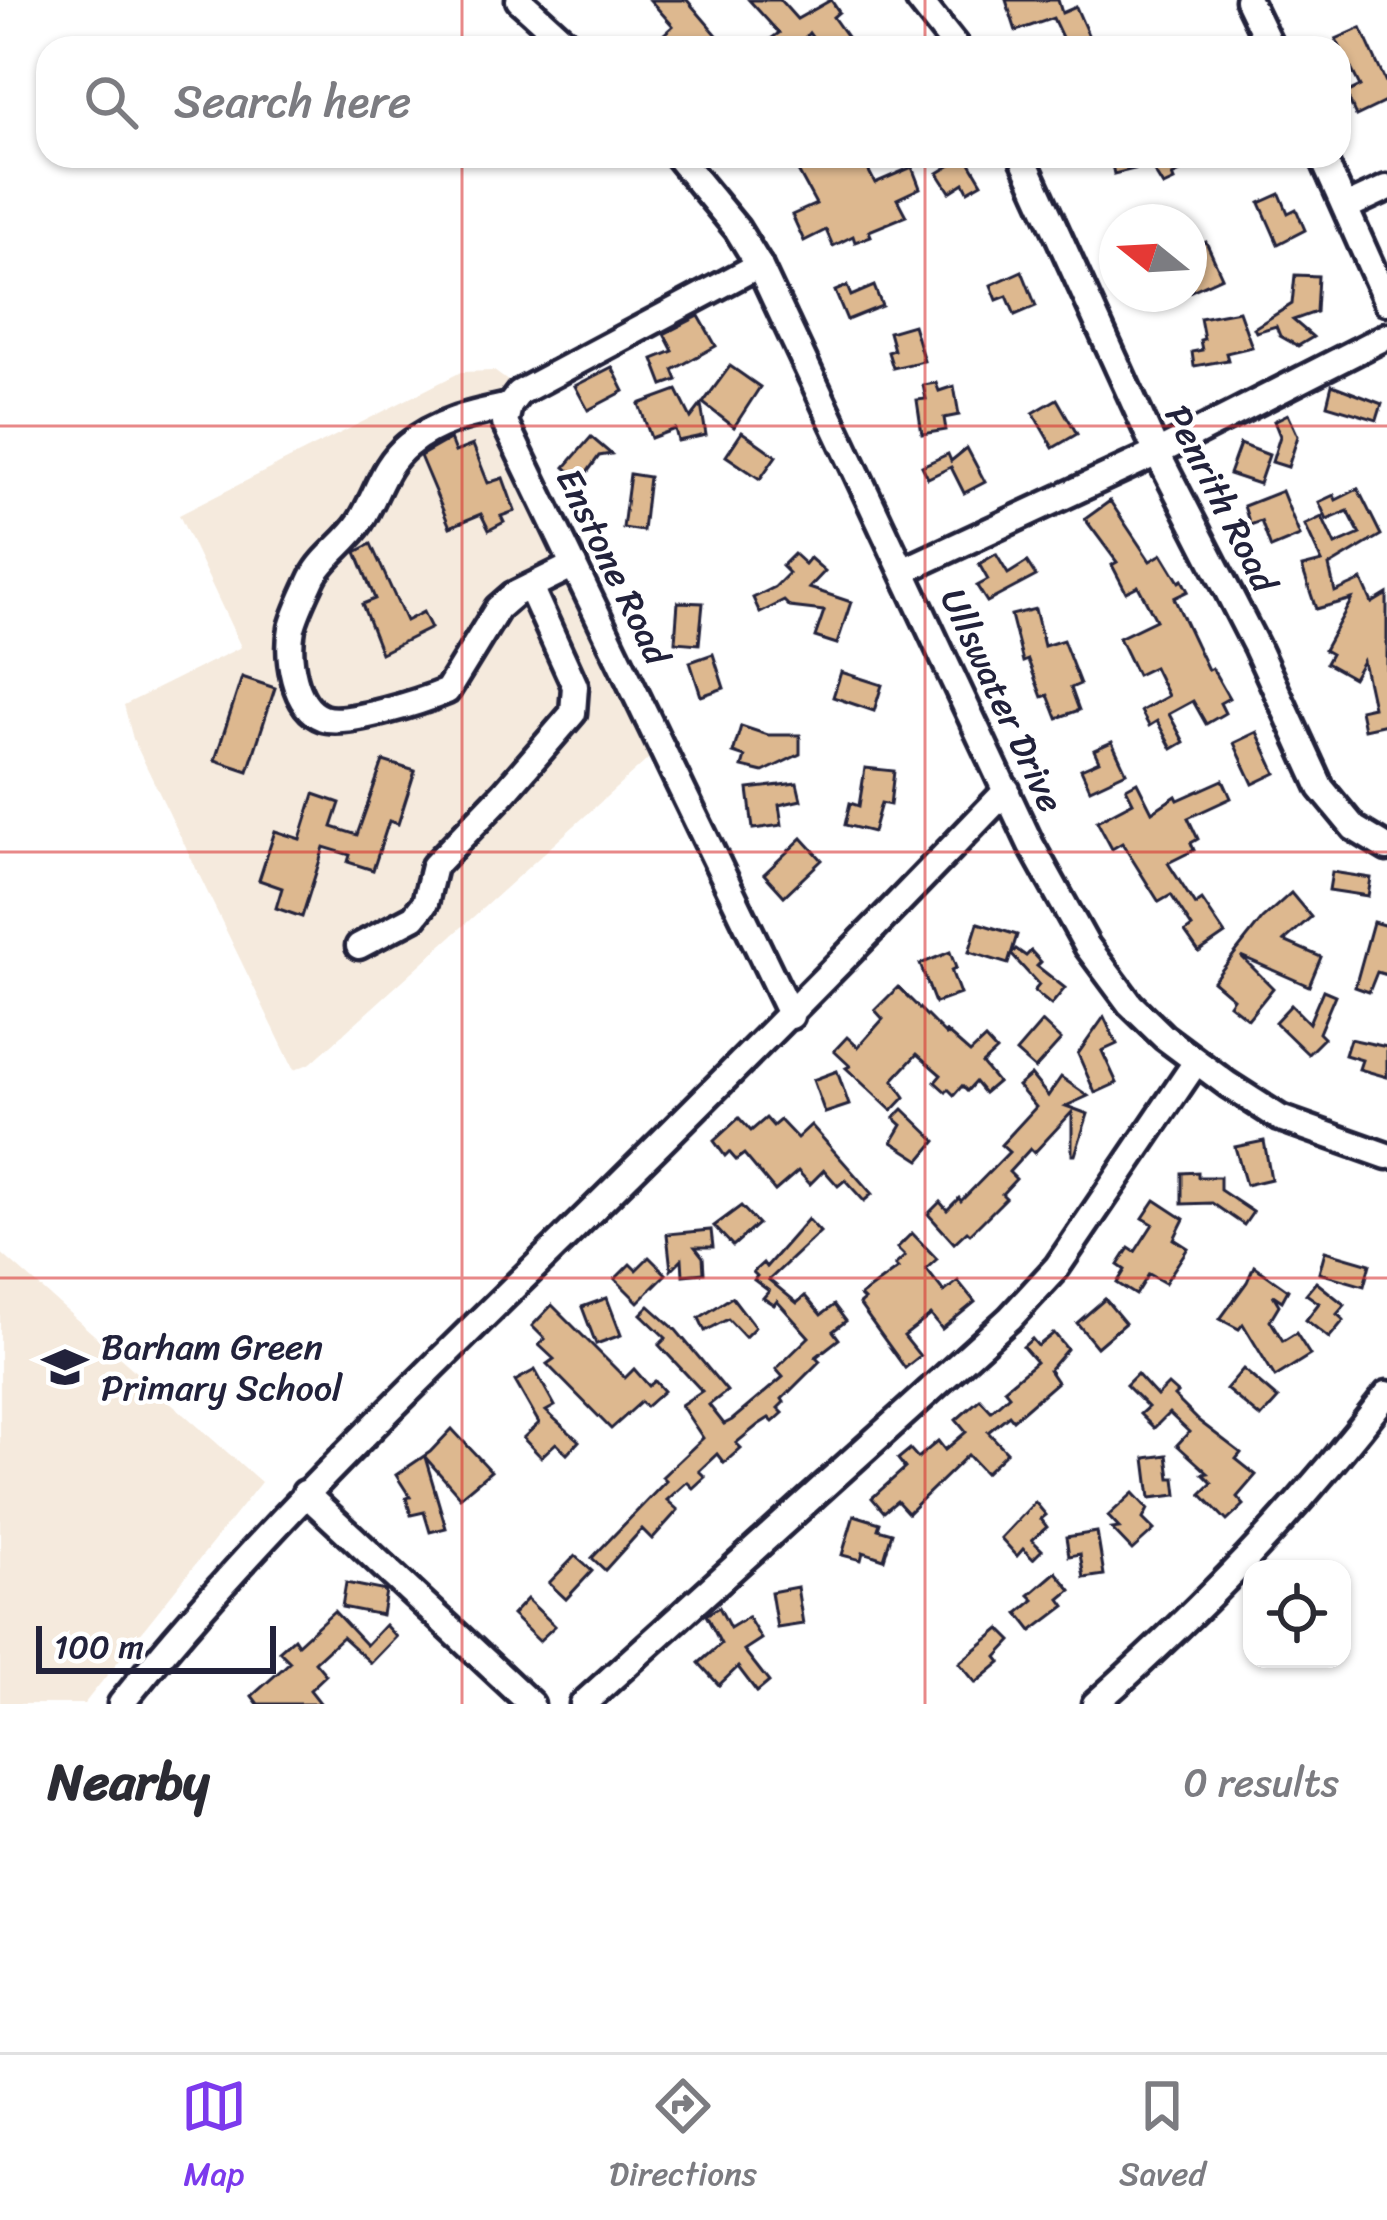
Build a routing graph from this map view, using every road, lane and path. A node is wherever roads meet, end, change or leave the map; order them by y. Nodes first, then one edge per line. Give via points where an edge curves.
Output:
1 (519, 0) edge
2 (919, 0) edge
3 (1248, 0) edge
4 (559, 36) edge
5 (948, 36) edge
6 (1265, 36) edge
7 (687, 168) edge
8 (1027, 168) edge
9 (1328, 168) edge
10 (1387, 188) edge
11 (1346, 207) junction
12 (759, 265) junction
13 (1387, 302) edge
14 (1387, 336) edge
15 (509, 406) junction
16 (1157, 453) junction
17 (574, 566) junction
18 (903, 571) junction
19 (530, 586) junction
20 (1007, 790) junction
21 (1387, 848) edge
22 (359, 946) dead end
23 (790, 1016) junction
24 (1196, 1062) junction
25 (1387, 1156) edge
26 (1387, 1394) edge
27 (305, 1492) junction
28 (121, 1704) edge
29 (531, 1704) edge
30 (583, 1704) edge
31 (1095, 1704) edge

1 - 4 street
2 - 5 street
3 - 6 street
7 - 12 street, Ullswater Drive
8 - 16 street, Penrith Road
9 - 11 street
10 - 11 street
11 - 13 street
12 - 15 street via 536,383
12 - 18 street, Ullswater Drive
14 - 16 street
15 - 17 street, Enstone Road via 505,423
15 - 19 street via 427,431 384,471 362,518 315,572 292,628 291,665 302,699 316,715 338,720 447,691 485,623
16 - 18 street
16 - 21 street, Penrith Road via 1321,788 1354,828
17 - 19 street
17 - 23 street, Enstone Road
18 - 20 street, Ullswater Drive
19 - 22 street via 575,686 573,713 434,866 414,917
20 - 23 street
20 - 24 street, Ullswater Drive via 1087,946 1130,1004
23 - 27 street
24 - 25 street, Ullswater Drive via 1280,1118
24 - 30 street via 1057,1267 1010,1318
26 - 31 street via 1258,1550
27 - 28 street
27 - 29 street

